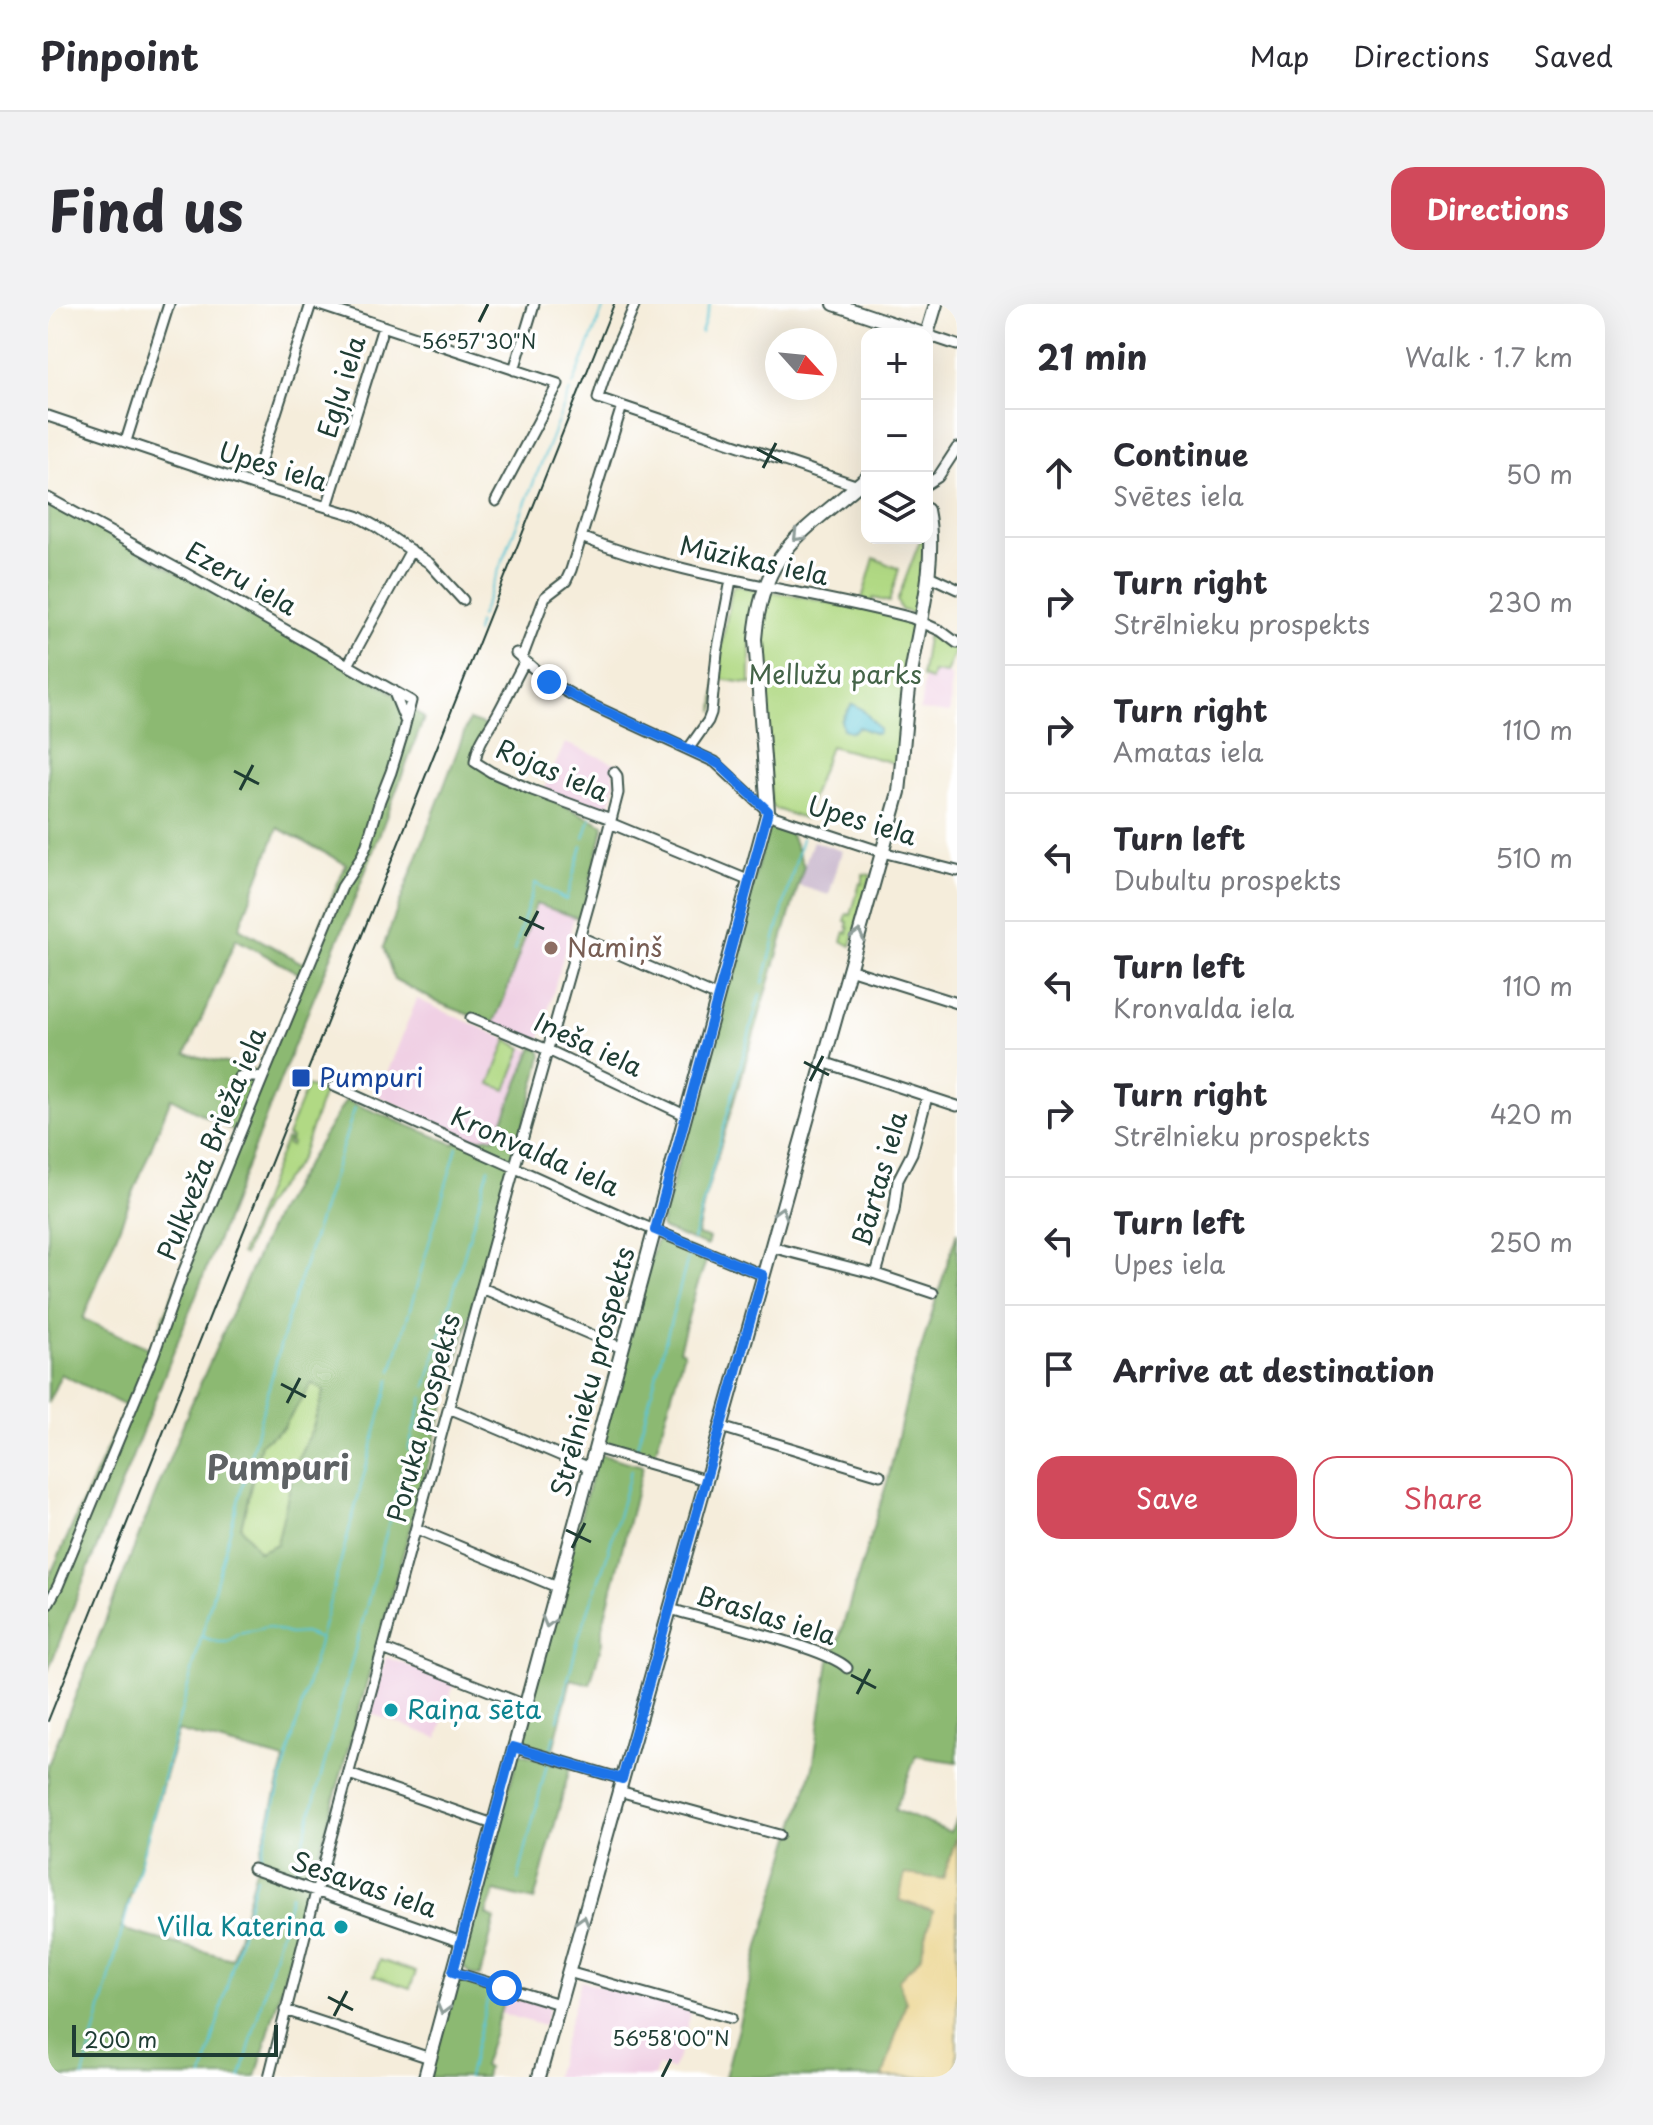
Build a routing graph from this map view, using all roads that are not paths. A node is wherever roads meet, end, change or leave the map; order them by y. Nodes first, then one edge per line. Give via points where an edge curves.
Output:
1 (169, 304) edge
2 (313, 304) edge
3 (534, 304) edge
4 (635, 304) edge
5 (834, 304) edge
6 (936, 304) edge
7 (383, 327) junction
8 (908, 328) edge
9 (928, 328) edge
10 (933, 336) edge
11 (957, 345) edge
12 (514, 370) junction
13 (622, 406) junction
14 (48, 416) edge
15 (126, 441) junction
16 (957, 448) edge
17 (933, 480) edge
18 (861, 482) edge
19 (253, 485) junction
20 (861, 486) edge
21 (48, 498) edge
22 (496, 501) dead end
23 (327, 507) junction
24 (581, 537) junction
25 (929, 544) edge
26 (411, 550) junction
27 (927, 575) junction
28 (731, 580) junction
29 (765, 587) junction
30 (957, 589) edge
31 (463, 600) dead end
32 (920, 621) junction
33 (957, 643) edge
34 (521, 657) junction
35 (348, 665) junction
36 (393, 690) junction
37 (411, 701) joint
38 (405, 720) junction
39 (689, 748) junction
40 (614, 772) dead end
41 (768, 811) junction
42 (610, 821) junction
43 (882, 852) junction
44 (957, 871) edge
45 (750, 881) junction
46 (580, 937) junction
47 (849, 969) junction
48 (718, 997) junction
49 (957, 1003) edge
50 (471, 1018) dead end
51 (548, 1050) junction
52 (823, 1062) junction
53 (239, 1077) dead end
54 (263, 1077) junction
55 (334, 1086) dead end
56 (927, 1097) junction
57 (957, 1106) edge
58 (685, 1115) junction
59 (515, 1168) junction
60 (655, 1230) junction
61 (771, 1247) junction
62 (876, 1274) junction
63 (763, 1275) junction
64 (482, 1288) junction
65 (933, 1293) dead end
66 (622, 1348) junction
67 (449, 1408) junction
68 (721, 1427) junction
69 (595, 1448) junction
70 (590, 1468) junction
71 (880, 1475) dead end
72 (706, 1480) junction
73 (417, 1529) junction
74 (557, 1587) junction
75 (48, 1604) edge
76 (670, 1609) junction
77 (383, 1649) junction
78 (847, 1668) dead end
79 (525, 1705) junction
80 (513, 1747) junction
81 (349, 1774) junction
82 (621, 1785) junction
83 (493, 1824) junction
84 (779, 1835) dead end
85 (253, 1869) dead end
86 (316, 1892) junction
87 (461, 1942) junction
88 (453, 1972) junction
89 (568, 1972) junction
90 (559, 2004) junction
91 (285, 2010) junction
92 (731, 2018) dead end
93 (430, 2058) junction
94 (269, 2077) edge
95 (425, 2077) edge
96 (539, 2077) edge

1 - 15 street
2 - 7 street
2 - 19 street
3 - 12 street
4 - 13 street via 598,398
5 - 8 main road
6 - 9 main road
7 - 12 street
7 - 23 street, Egļu iela
10 - 11 street
12 - 22 street via 558,384
13 - 18 street
13 - 24 street
14 - 15 street, Upes iela
15 - 19 street, Upes iela
16 - 17 street
19 - 23 street, Upes iela
20 -> 29 main road, Strēlnieku prospekts via 794,539
21 - 35 street, Ezeru iela
23 - 26 street, Upes iela via 357,516
24 - 28 street, Mūzikas iela
24 - 34 street via 566,581 545,597
25 - 27 main road
26 - 31 street, Upes iela
26 - 35 street
27 - 30 street
27 - 32 main road
28 - 29 street, Mūzikas iela
28 - 39 street via 711,713
29 - 32 street, Mūzikas iela
29 - 41 main road, Strēlnieku prospekts via 755,639
32 - 33 street, Mūzikas iela
32 - 43 main road via 899,792
34 - 39 street, Upes iela via 549,682 585,702
34 - 42 street, Rojas iela via 475,762
35 - 36 street, Ezeru iela
36 - 37 street, Ezeru iela
36 - 38 street
37 - 38 street, Pulkveža Brieža iela
38 - 54 street, Pulkveža Brieža iela via 367,844 342,887
39 - 41 street, Upes iela via 720,765
40 - 42 street, Poruka prospekts via 619,786
41 - 43 street, Upes iela
41 - 45 main road, Strēlnieku prospekts
42 - 45 street, Rojas iela
42 - 46 street, Poruka prospekts
43 - 44 street, Upes iela
47 -> 43 main road
45 - 48 main road, Strēlnieku prospekts
46 - 48 street
46 - 51 street, Poruka prospekts
47 - 49 street
47 - 52 main road
48 - 58 main road, Strēlnieku prospekts
50 - 51 street, Ineša iela
51 - 58 street, Ineša iela
51 - 59 street, Poruka prospekts
52 - 56 street
61 -> 52 main road
53 - 54 street
54 - 75 street, Pulkveža Brieža iela
55 - 59 street, Kronvalda iela
56 - 57 street
56 - 62 street, Bārtas iela via 912,1153 898,1180
58 - 60 main road, Strēlnieku prospekts
59 - 60 street, Kronvalda iela
59 - 64 street, Poruka prospekts
60 - 63 street, Kronvalda iela
60 - 66 main road, Strēlnieku prospekts
61 - 62 street
61 - 63 main road
62 - 65 street
63 - 68 main road
64 - 66 street
64 - 67 street, Poruka prospekts
66 - 69 main road, Strēlnieku prospekts
67 - 70 street
67 - 73 street, Poruka prospekts
68 - 71 street
68 - 72 main road
69 - 70 main road, Strēlnieku prospekts
69 - 72 street
70 - 74 main road, Strēlnieku prospekts
72 - 76 main road
73 - 74 street
73 - 77 street, Poruka prospekts
74 -> 79 main road, Strēlnieku prospekts
76 - 78 street, Braslas iela via 795,1645
76 - 82 main road
77 - 79 street
77 - 81 street, Poruka prospekts
79 - 80 main road, Strēlnieku prospekts
80 - 82 street
80 - 83 main road, Strēlnieku prospekts
81 - 83 street
81 - 86 street, Poruka prospekts
82 - 84 street
89 -> 82 main road
83 - 87 main road, Strēlnieku prospekts
85 - 86 street, Sesavas iela
86 - 87 street, Sesavas iela
86 - 91 street, Poruka prospekts
87 - 88 main road, Strēlnieku prospekts
88 - 90 street
88 -> 93 main road, Strēlnieku prospekts
89 - 90 main road
89 - 92 street
90 - 96 main road
91 - 93 street
91 - 94 street, Poruka prospekts
93 - 95 main road, Strēlnieku prospekts

